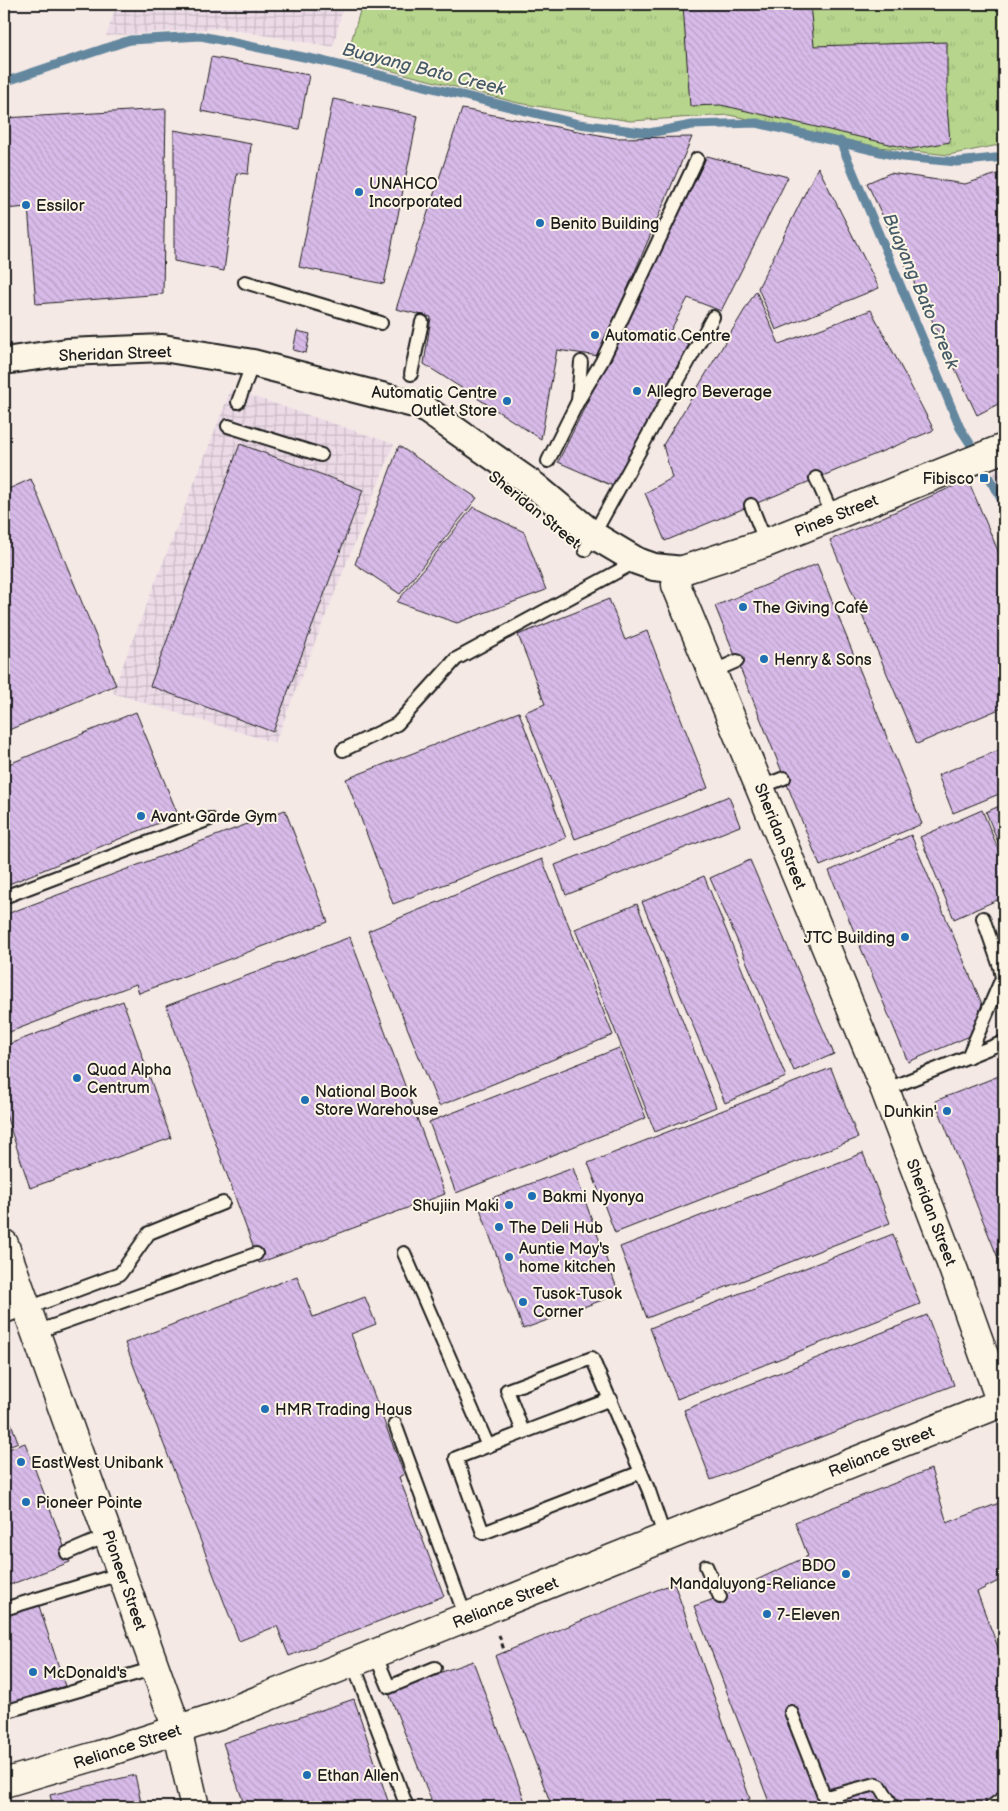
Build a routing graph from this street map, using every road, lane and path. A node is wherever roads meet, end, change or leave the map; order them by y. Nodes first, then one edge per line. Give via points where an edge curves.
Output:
1 (697, 159) dead end
2 (245, 282) dead end
3 (713, 317) dead end
4 (422, 322) dead end
5 (381, 323) dead end
6 (4, 361) edge
7 (580, 362) dead end
8 (253, 363) junction
9 (411, 374) dead end
10 (578, 401) junction
11 (238, 402) dead end
12 (228, 426) dead end
13 (1004, 448) edge
14 (321, 455) dead end
15 (548, 461) dead end
16 (816, 478) dead end
17 (751, 505) dead end
18 (833, 516) junction
19 (590, 543) junction
20 (766, 543) junction
21 (628, 566) junction
22 (679, 578) junction
23 (737, 661) dead end
24 (712, 672) junction
25 (343, 750) dead end
26 (210, 819) dead end
27 (4, 897) edge
28 (983, 918) dead end
29 (1004, 1042) edge
30 (968, 1057) junction
31 (885, 1090) junction
32 (223, 1203) dead end
33 (4, 1244) edge
34 (404, 1253) dead end
35 (256, 1254) dead end
36 (19, 1313) edge
37 (611, 1399) junction
38 (1001, 1403) joint
39 (395, 1424) dead end
40 (523, 1432) junction
41 (488, 1446) junction
42 (641, 1472) junction
43 (109, 1535) junction
44 (665, 1538) junction
45 (67, 1553) dead end
46 (706, 1566) dead end
47 (122, 1573) junction
48 (720, 1597) dead end
49 (4, 1609) edge
50 (466, 1618) junction
51 (500, 1637) dead end
52 (504, 1653) dead end
53 (364, 1658) junction
54 (155, 1668) junction
55 (436, 1668) dead end
56 (4, 1712) edge
57 (791, 1712) dead end
58 (178, 1729) junction
59 (4, 1783) edge
60 (1004, 1797) edge
61 (196, 1807) edge
62 (407, 1807) edge
63 (893, 1807) edge
64 (991, 1807) edge

1 - 10 lane via 602,361
2 - 5 lane
3 - 19 lane
4 - 9 lane
6 - 8 street, Sheridan Street via 67,352 163,348
7 - 10 lane
8 - 11 lane
8 - 19 street, Sheridan Street via 421,406 535,486
10 - 15 lane
12 - 14 lane
13 - 18 main road, Pines Street
16 - 18 lane
17 - 20 lane
18 - 20 main road, Pines Street
19 - 21 street, Sheridan Street
20 - 22 main road, Pines Street
21 - 22 street, Sheridan Street
21 - 25 lane via 456,659 397,724
22 - 24 main road, Sheridan Street
23 - 24 lane
24 - 31 main road, Sheridan Street via 772,783
26 - 27 lane
28 - 30 lane via 1002,978
29 - 30 lane
30 - 31 lane
31 - 38 main road, Sheridan Street
32 - 36 lane via 149,1233 120,1274
33 - 36 main road, Pioneer Street
34 - 41 lane
35 - 36 lane
36 - 43 main road, Pioneer Street
37 - 40 lane
37 - 40 lane via 592,1358 507,1390
37 - 42 lane
38 - 44 main road, Reliance Street
39 - 50 lane
40 - 41 lane
41 - 42 lane via 456,1458 484,1533
42 - 44 lane
43 - 45 lane
43 - 47 main road, Pioneer Street
44 - 50 main road, Reliance Street
46 - 48 lane
47 - 49 lane
47 - 54 main road, Pioneer Street
50 - 53 main road, Reliance Street
51 - 52 path
53 - 55 lane via 389,1687
53 - 58 main road, Reliance Street
53 - 62 lane
54 - 56 lane
54 - 58 main road, Pioneer Street
57 - 63 lane via 824,1796 876,1784
58 - 59 main road, Reliance Street
58 - 61 main road, Pioneer Street
60 - 64 lane

